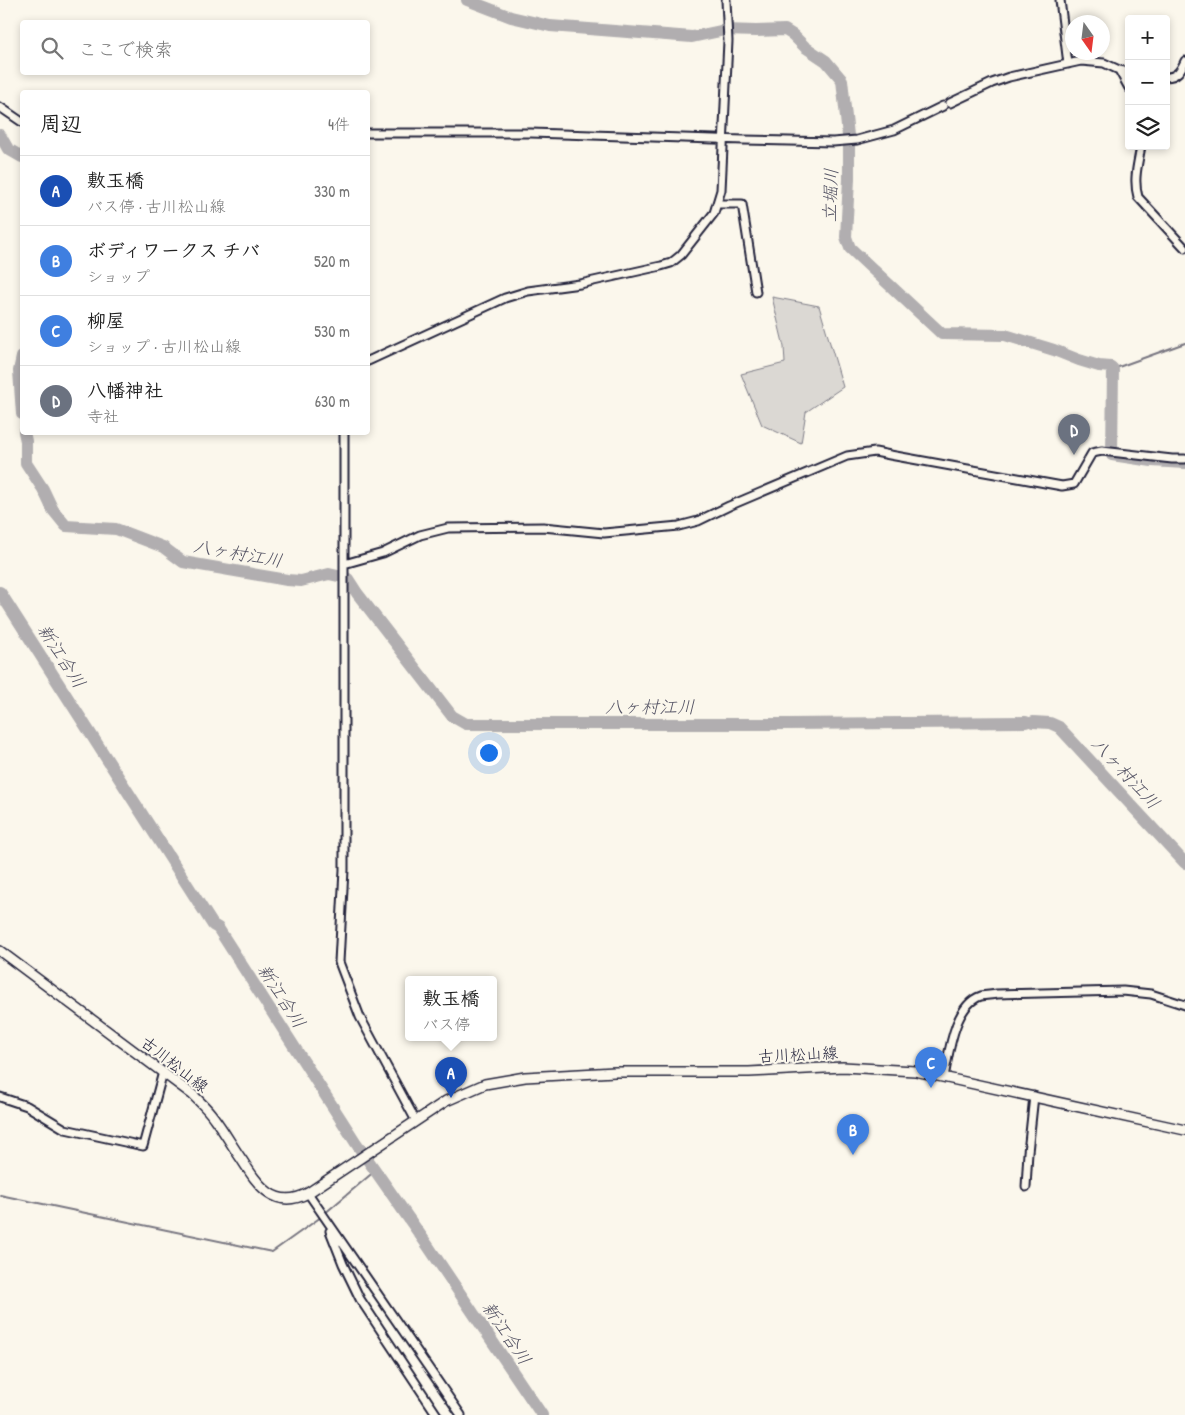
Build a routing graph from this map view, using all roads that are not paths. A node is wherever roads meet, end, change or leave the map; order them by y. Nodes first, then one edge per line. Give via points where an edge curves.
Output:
1 (726, 0) edge
2 (1060, 0) edge
3 (1185, 61) edge
4 (1068, 64) junction
5 (1119, 70) junction
6 (1125, 71) edge
7 (1170, 77) edge
8 (1125, 81) edge
9 (0, 107) edge
10 (20, 121) edge
11 (370, 133) edge
12 (722, 140) junction
13 (1140, 150) edge
14 (717, 204) junction
15 (1185, 248) edge
16 (756, 292) dead end
17 (370, 360) edge
18 (344, 435) edge
19 (1185, 458) edge
20 (344, 564) junction
21 (0, 951) edge
22 (1185, 1005) edge
23 (163, 1072) junction
24 (944, 1077) junction
25 (1034, 1096) junction
26 (0, 1097) edge
27 (416, 1121) junction
28 (1185, 1130) edge
29 (1026, 1187) dead end
30 (311, 1191) junction
31 (327, 1221) junction
32 (437, 1415) edge
33 (461, 1415) edge

1 - 12 street via 728,41
2 - 4 street
3 - 7 street via 1175,76
4 - 5 street via 1093,61
4 - 12 street via 992,83 894,130 857,140
5 - 6 street
5 - 8 street
9 - 10 street
11 - 12 street via 531,133
12 - 14 street via 721,190
13 - 15 street via 1135,186 1138,197
14 - 16 street via 742,204
14 - 17 street via 714,213 671,263 505,298
18 - 20 street
19 - 20 street via 1102,451 1092,453 1074,484 1062,486 867,453 847,456 698,521 679,526 604,532 543,527 448,528 420,535 382,553
20 - 27 street via 344,851 339,962 360,1017
21 - 23 main road, 古川松山線
22 - 24 street via 1151,994 1113,990 981,996 957,1020
23 - 26 street via 143,1146 66,1129 27,1106
23 - 30 main road, 古川松山線 via 193,1095 213,1117 258,1185 281,1199 300,1198
24 - 25 main road, 古川松山線
24 - 27 main road, 古川松山線 via 915,1071 844,1067 525,1077 485,1084 446,1101
25 - 28 main road, 古川松山線
25 - 29 street
27 - 30 main road, 古川松山線
30 - 31 street
31 - 32 street via 360,1299
31 - 33 street

